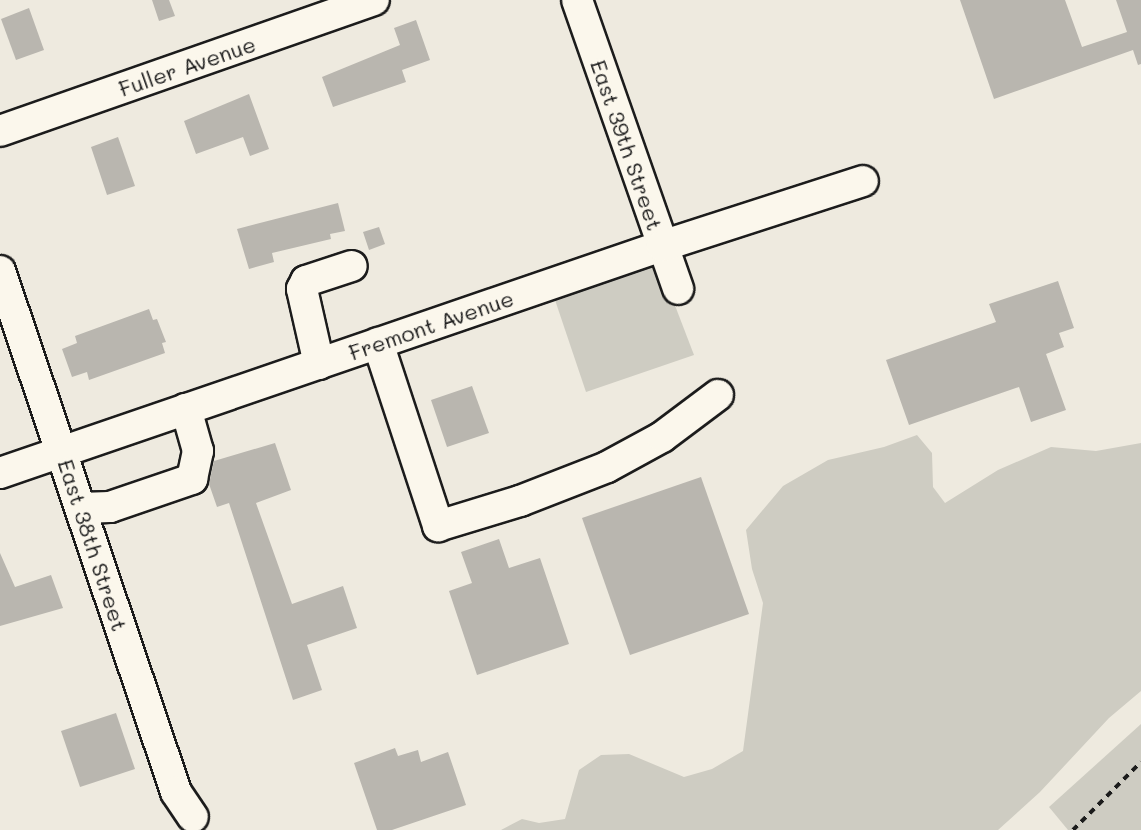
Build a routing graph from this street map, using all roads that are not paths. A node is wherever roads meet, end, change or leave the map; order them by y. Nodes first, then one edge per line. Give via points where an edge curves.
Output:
1 (374, 0) edge
2 (577, 0) edge
3 (0, 131) edge
4 (863, 181) dead end
5 (662, 246) junction
6 (352, 266) dead end
7 (0, 271) edge
8 (678, 289) dead end
9 (378, 343) junction
10 (319, 364) junction
11 (718, 395) dead end
12 (186, 409) junction
13 (62, 451) junction
14 (0, 473) edge
15 (81, 508) junction
16 (193, 817) dead end

1 - 3 street, Fuller Avenue
2 - 5 street, East 39th Street
4 - 5 street, Fremont Avenue
5 - 8 street, East 39th Street
5 - 9 street, Fremont Avenue
6 - 10 street via 306,281 302,289
7 - 13 street, East 38th Street
9 - 10 street, Fremont Avenue
9 - 11 street via 438,526 607,467 662,437
10 - 12 street, Fremont Avenue
12 - 13 street, Fremont Avenue
12 - 15 street via 198,451 192,479 110,507
13 - 14 street, Fremont Avenue
13 - 15 street, East 38th Street
15 - 16 street, East 38th Street via 176,792

